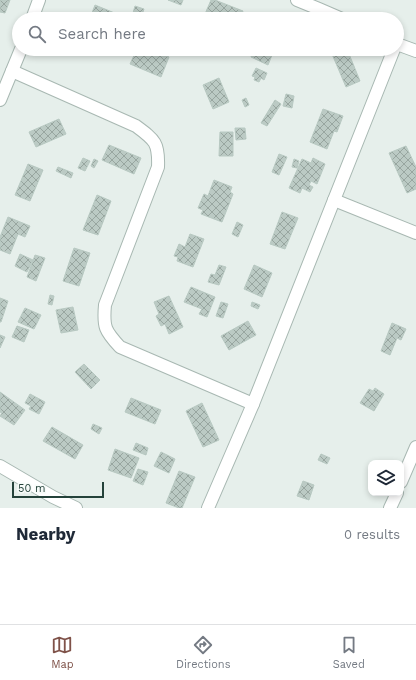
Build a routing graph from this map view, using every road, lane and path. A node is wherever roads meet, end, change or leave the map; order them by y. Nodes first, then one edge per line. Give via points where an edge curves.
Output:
1 (39, 0) edge
2 (297, 0) edge
3 (321, 4) edge
4 (35, 12) edge
5 (332, 12) edge
6 (404, 47) edge
7 (416, 51) edge
8 (17, 56) edge
9 (391, 56) edge
10 (12, 71) junction
11 (0, 100) edge
12 (334, 200) junction
13 (416, 233) edge
14 (253, 404) junction
15 (416, 447) edge
16 (0, 466) edge
17 (404, 475) edge
18 (396, 496) edge
19 (76, 508) edge
20 (208, 508) edge
21 (390, 508) edge

1 - 4 street
2 - 3 street
3 - 5 street
6 - 7 street
8 - 10 street
9 - 12 street
10 - 11 street
10 - 14 street via 136,126 156,144 158,167 106,305 104,319 109,335 120,347
12 - 13 street
12 - 14 street
14 - 20 street
15 - 17 street
16 - 19 street
18 - 21 street

